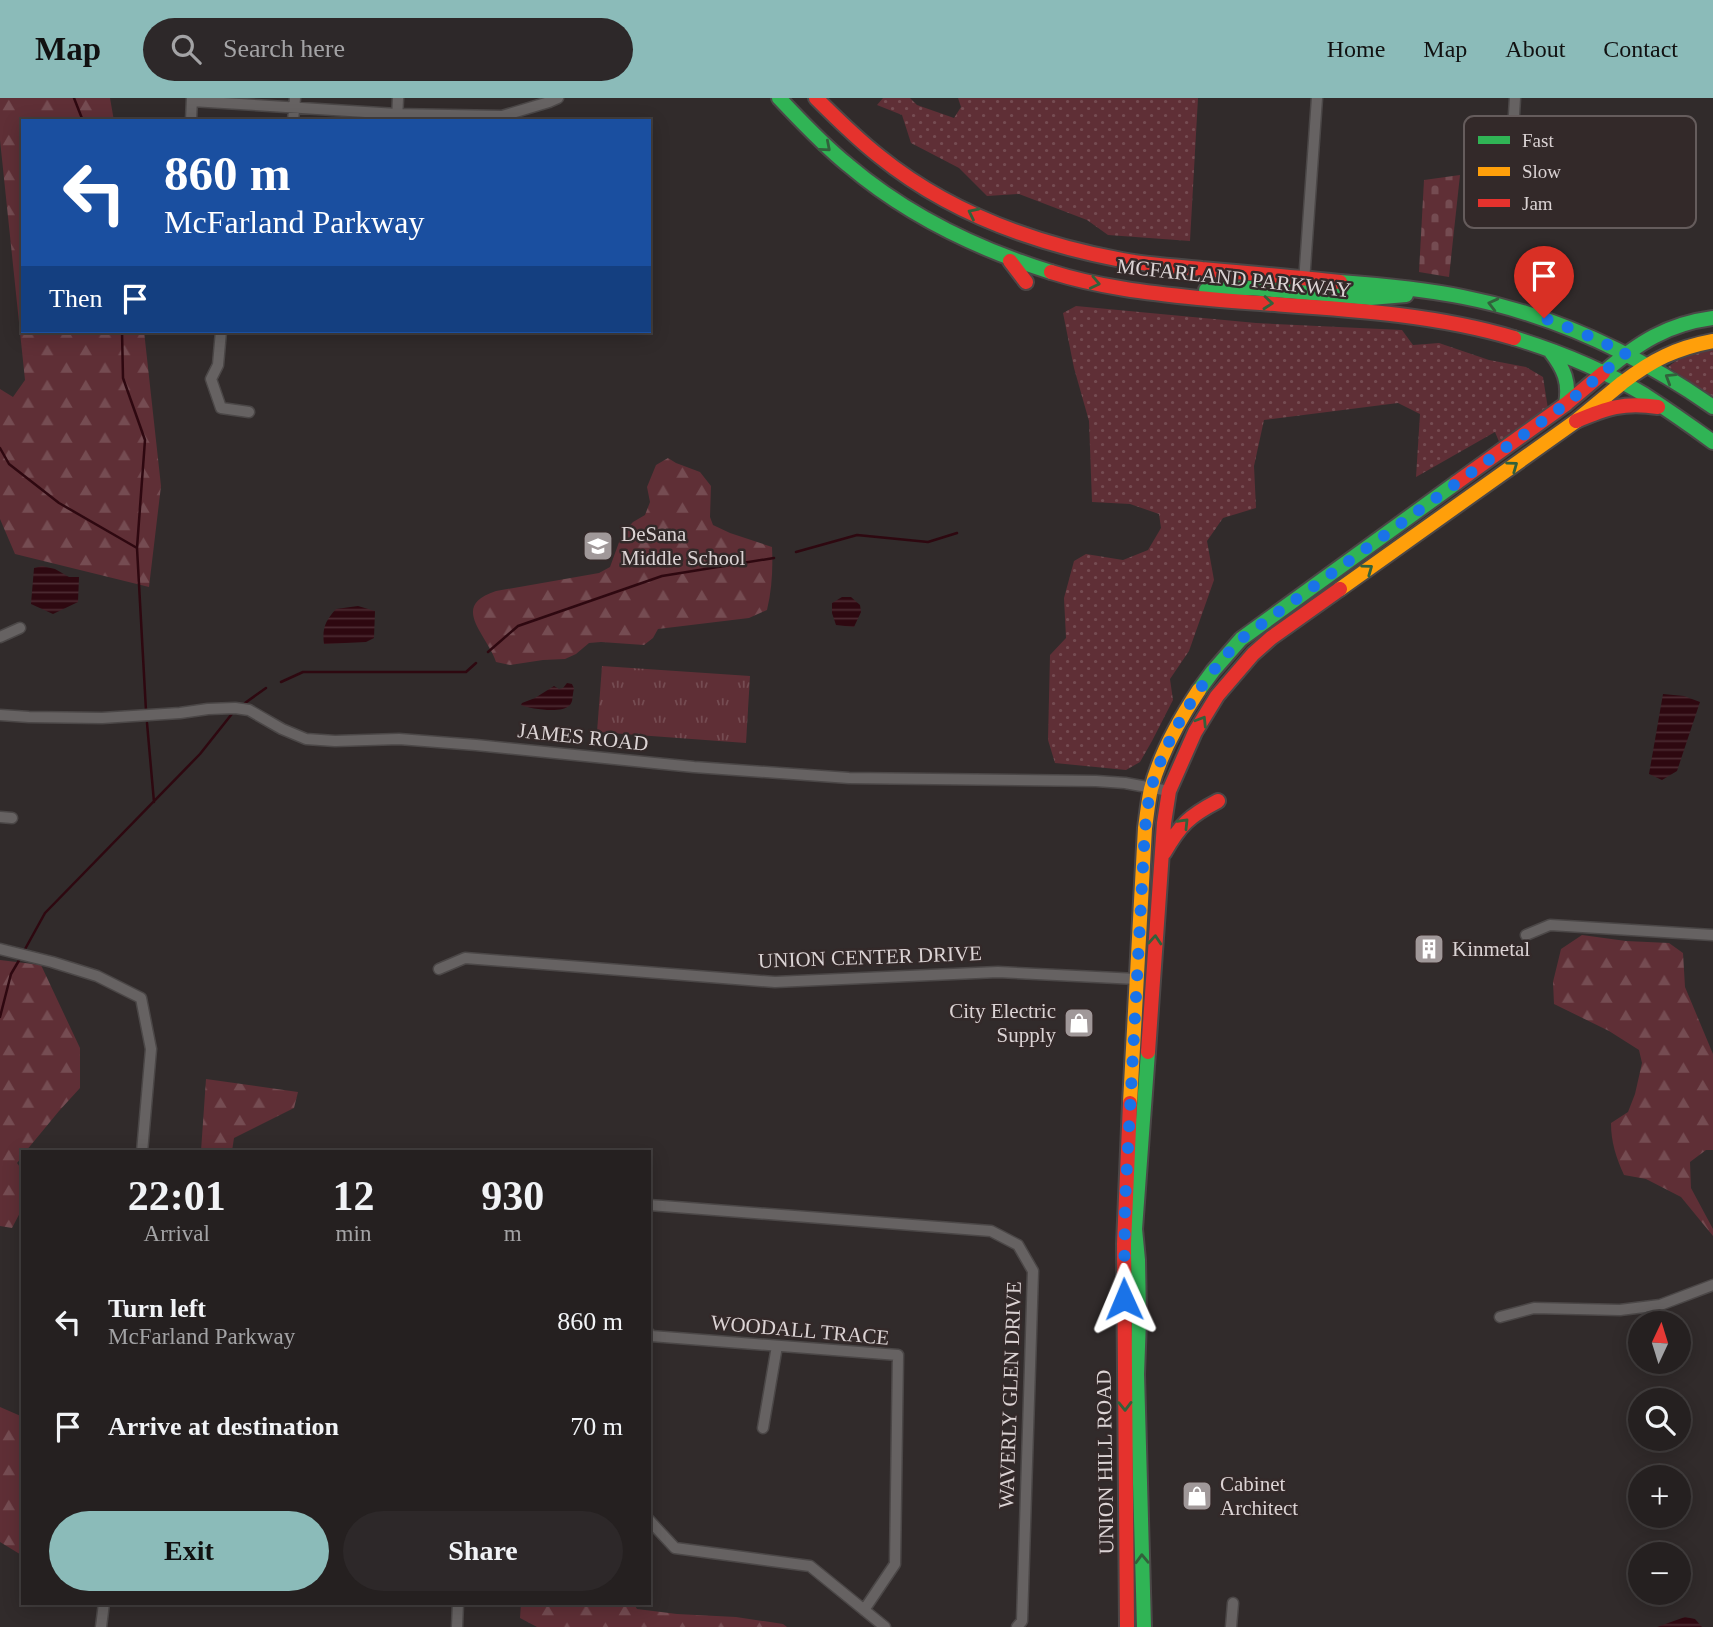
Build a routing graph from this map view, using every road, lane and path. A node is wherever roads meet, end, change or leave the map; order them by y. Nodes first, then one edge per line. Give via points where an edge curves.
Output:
1 (398, 98) edge
2 (558, 98) edge
3 (779, 98) edge
4 (803, 98) edge
5 (816, 98) edge
6 (1317, 98) edge
7 (1515, 98) edge
8 (192, 99) edge
9 (294, 103) edge
10 (1514, 116) edge
11 (397, 117) edge
12 (834, 117) junction
13 (191, 119) edge
14 (1009, 260) junction
15 (1026, 282) dead end
16 (1303, 292) junction
17 (1713, 318) edge
18 (221, 333) edge
19 (1713, 341) edge
20 (1549, 350) junction
21 (1626, 353) junction
22 (1647, 364) junction
23 (1603, 373) junction
24 (1622, 383) junction
25 (1566, 404) junction
26 (1713, 407) edge
27 (1665, 408) junction
28 (249, 412) dead end
29 (1576, 421) junction
30 (1713, 442) edge
31 (20, 628) dead end
32 (0, 636) edge
33 (0, 715) edge
34 (1151, 787) junction
35 (1169, 791) junction
36 (1218, 801) dead end
37 (0, 817) edge
38 (12, 818) dead end
39 (1161, 857) junction
40 (1526, 934) dead end
41 (1713, 935) edge
42 (0, 949) edge
43 (439, 969) dead end
44 (1137, 979) junction
45 (142, 1150) edge
46 (651, 1205) edge
47 (1713, 1285) edge
48 (1500, 1317) dead end
49 (651, 1336) edge
50 (776, 1346) junction
51 (763, 1428) dead end
52 (651, 1522) edge
53 (1233, 1603) dead end
54 (104, 1605) edge
55 (458, 1605) edge
56 (864, 1610) junction
57 (102, 1627) edge
58 (457, 1627) edge
59 (885, 1627) edge
60 (1017, 1627) edge
61 (1127, 1627) edge
62 (1144, 1627) edge
63 (1231, 1627) edge

1 - 11 street
2 - 11 street via 502,116
3 -> 14 street, MCFARLAND PARKWAY via 814,137 882,193 942,230
4 - 12 street
5 - 12 street, MCFARLAND PARKWAY
6 - 16 street
7 - 10 street
8 - 9 street
8 - 13 street
9 - 11 street
16 -> 12 street, MCFARLAND PARKWAY via 1077,251 1036,239 986,220 922,186
14 - 15 street
14 -> 16 street, MCFARLAND PARKWAY via 1091,283 1176,295 1222,288
16 - 20 street, MCFARLAND PARKWAY via 1493,333
21 -> 16 street, MCFARLAND PARKWAY via 1521,311 1465,297 1426,291
17 - 21 street, UNION HILL ROAD via 1673,326
18 - 28 street via 218,365 211,379 221,408
19 - 22 street, UNION HILL ROAD via 1680,348
20 - 23 street, MCFARLAND PARKWAY
20 - 25 street via 1565,371
21 - 22 street, MCFARLAND PARKWAY
21 - 23 street, UNION HILL ROAD
22 - 24 street, UNION HILL ROAD
26 -> 22 street, MCFARLAND PARKWAY
23 - 24 street, MCFARLAND PARKWAY
23 - 25 street, UNION HILL ROAD
24 - 27 street, MCFARLAND PARKWAY
24 - 29 street, UNION HILL ROAD
25 - 34 street, UNION HILL ROAD via 1241,639 1181,717
27 - 29 street via 1617,404
27 - 30 street, MCFARLAND PARKWAY
35 -> 29 street, UNION HILL ROAD via 1217,696 1253,654
31 - 32 street
33 - 34 street, JAMES ROAD via 102,718 235,708 249,710 306,739 412,740 773,774 1096,781
34 - 35 street, JAMES ROAD
34 - 44 street, UNION HILL ROAD
35 - 39 street, UNION HILL ROAD
39 -> 36 street via 1184,821
37 - 38 street
62 -> 39 street, UNION HILL ROAD via 1135,1229
40 - 41 street via 1550,925
42 - 45 street via 97,976 141,998 151,1049
43 - 44 street, UNION CENTER DRIVE via 465,958 775,982 998,972
44 -> 61 street, UNION HILL ROAD via 1124,1244
46 - 60 street, WAVERLY GLEN DRIVE via 991,1231 1018,1245 1033,1271 1022,1621
47 - 48 street via 1660,1306 1534,1308
49 - 50 street, WOODALL TRACE
50 - 51 street
50 - 56 street, WOODALL TRACE via 898,1355 895,1564
52 - 56 street via 676,1548 810,1566
53 - 63 street
54 - 57 street
55 - 58 street
56 - 59 street

